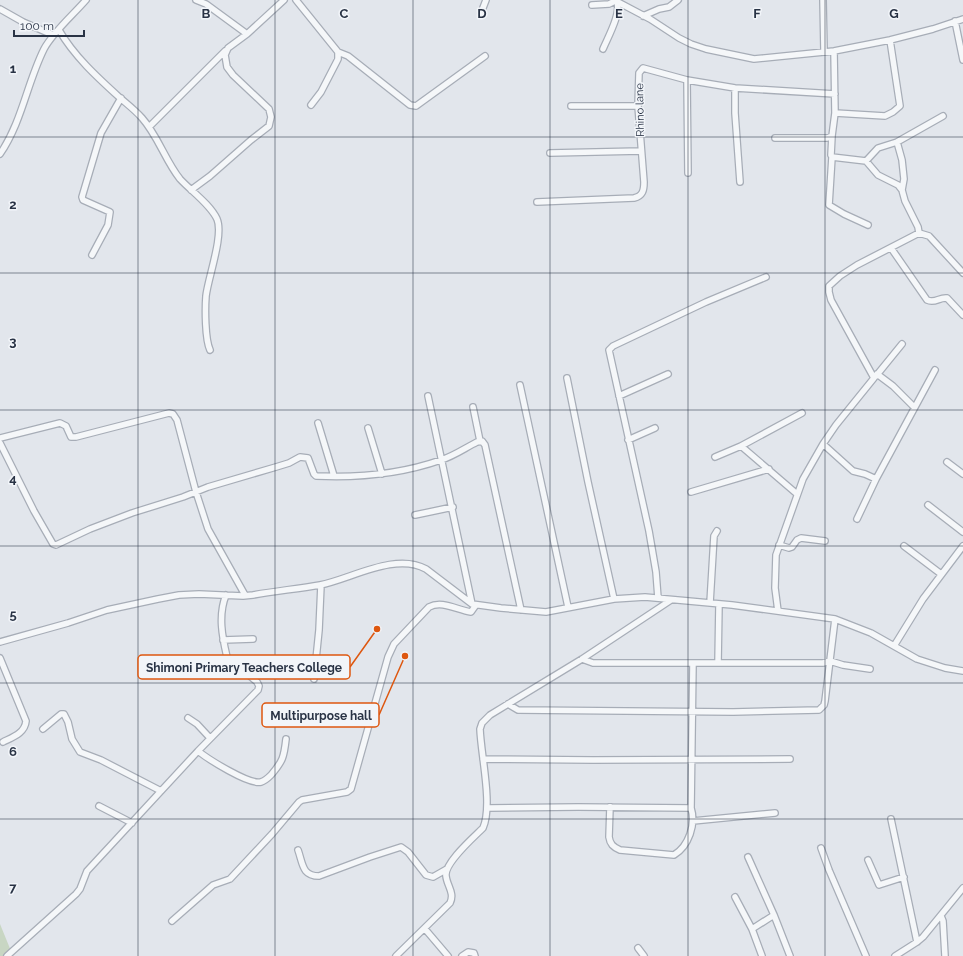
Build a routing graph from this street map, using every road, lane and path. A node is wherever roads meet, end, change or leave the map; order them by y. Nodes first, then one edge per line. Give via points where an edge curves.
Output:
1 (86, 0) edge
2 (196, 0) edge
3 (284, 0) edge
4 (296, 0) edge
5 (486, 0) edge
6 (678, 0) edge
7 (823, 0) edge
8 (617, 1) edge
9 (592, 5) dead end
10 (0, 9) edge
11 (481, 13) dead end
12 (643, 16) junction
13 (963, 19) edge
14 (955, 21) junction
15 (59, 30) junction
16 (247, 34) junction
17 (53, 35) junction
18 (890, 40) junction
19 (603, 49) dead end
20 (226, 51) junction
21 (824, 51) junction
22 (834, 51) junction
23 (338, 52) junction
24 (486, 56) dead end
25 (963, 60) edge
26 (687, 80) junction
27 (735, 88) junction
28 (835, 94) junction
29 (120, 98) junction
30 (311, 104) dead end
31 (571, 106) dead end
32 (638, 106) junction
33 (835, 113) junction
34 (943, 116) dead end
35 (149, 127) junction
36 (832, 136) junction
37 (775, 138) dead end
38 (897, 142) junction
39 (641, 151) junction
40 (550, 153) dead end
41 (0, 154) edge
42 (832, 158) junction
43 (866, 161) junction
44 (688, 173) dead end
45 (740, 182) dead end
46 (191, 190) junction
47 (902, 190) junction
48 (537, 202) dead end
49 (868, 225) dead end
50 (919, 233) junction
51 (891, 248) junction
52 (92, 255) dead end
53 (963, 273) edge
54 (766, 277) dead end
55 (963, 315) edge
56 (902, 344) dead end
57 (210, 350) dead end
58 (935, 370) dead end
59 (668, 374) dead end
60 (876, 376) junction
61 (567, 378) dead end
62 (520, 385) dead end
63 (428, 396) dead end
64 (619, 396) junction
65 (473, 407) dead end
66 (914, 407) junction
67 (802, 413) dead end
68 (318, 424) dead end
69 (368, 428) dead end
70 (655, 428) dead end
71 (0, 438) edge
72 (628, 440) junction
73 (480, 441) junction
74 (0, 443) edge
75 (823, 444) junction
76 (741, 446) junction
77 (715, 457) dead end
78 (442, 460) junction
79 (947, 462) dead end
80 (769, 469) junction
81 (382, 474) junction
82 (963, 474) edge
83 (334, 476) junction
84 (876, 479) junction
85 (196, 492) junction
86 (691, 492) dead end
87 (797, 494) junction
88 (928, 505) dead end
89 (452, 507) junction
90 (415, 515) dead end
91 (857, 519) dead end
92 (717, 531) dead end
93 (963, 532) edge
94 (825, 541) dead end
95 (779, 545) junction
96 (904, 546) dead end
97 (963, 546) edge
98 (941, 574) junction
99 (321, 585) junction
100 (226, 595) junction
101 (245, 596) junction
102 (614, 598) junction
103 (658, 598) junction
104 (671, 600) junction
105 (710, 603) junction
106 (474, 604) junction
107 (719, 604) junction
108 (568, 607) junction
109 (521, 610) junction
110 (778, 611) junction
111 (835, 619) junction
112 (253, 638) dead end
113 (223, 640) junction
114 (0, 642) edge
115 (894, 646) junction
116 (0, 658) edge
117 (582, 659) junction
118 (830, 661) junction
119 (692, 663) junction
120 (718, 663) junction
121 (870, 669) dead end
122 (963, 672) edge
123 (314, 679) dead end
124 (508, 704) junction
125 (692, 711) junction
126 (188, 718) dead end
127 (43, 729) dead end
128 (210, 738) junction
129 (286, 739) dead end
130 (3, 742) dead end
131 (198, 752) junction
132 (483, 759) junction
133 (790, 759) dead end
134 (693, 760) junction
135 (161, 790) junction
136 (99, 806) dead end
137 (610, 807) junction
138 (488, 808) junction
139 (691, 808) junction
140 (775, 813) dead end
141 (891, 819) dead end
142 (693, 821) junction
143 (132, 823) junction
144 (821, 848) dead end
145 (298, 850) dead end
146 (748, 858) dead end
147 (868, 860) dead end
148 (447, 869) junction
149 (904, 877) junction
150 (963, 888) edge
151 (735, 897) dead end
152 (774, 915) junction
153 (940, 916) junction
154 (172, 921) dead end
155 (424, 929) junction
156 (752, 929) junction
157 (917, 942) junction
158 (638, 948) dead end
159 (7, 956) edge
160 (396, 956) edge
161 (448, 956) edge
162 (462, 956) edge
163 (475, 956) edge
164 (644, 956) edge
165 (762, 956) edge
166 (790, 956) edge
167 (866, 956) edge
168 (895, 956) edge
169 (945, 956) edge

1 - 15 street
2 - 16 street via 206,4
3 - 16 street
4 - 23 street
5 - 11 street
6 - 12 street via 669,7
7 - 21 street
8 - 9 street
8 - 12 street
8 - 19 street via 617,12
10 - 17 street
12 - 21 street via 698,47 746,58
13 - 14 street
14 - 18 street
14 - 25 street
15 - 17 street
15 - 29 street via 82,62
16 - 20 street
17 - 41 street via 42,54 8,142
18 - 22 street
18 - 33 street via 900,106 898,109 885,116
20 - 35 street
20 - 46 street via 225,59 233,75 269,109 271,121 266,129
21 - 22 street
22 - 28 street
23 - 24 street via 348,56 410,105 416,106
23 - 30 street via 338,59 321,92
26 - 27 street, Rhino lane
26 - 32 street, Rhino lane via 643,68 639,73
26 - 44 street
27 - 28 street, Rhino lane
27 - 45 street
28 - 33 street
29 - 35 street
29 - 52 street via 101,133 82,198 110,212 108,225
31 - 32 street
32 - 39 street, Rhino lane
33 - 36 street
34 - 38 street
35 - 46 street via 173,170
36 - 37 street
36 - 42 street
38 - 43 street via 878,148
38 - 47 street via 904,179
39 - 40 street
39 - 48 street, Rhino lane via 644,182 639,197
42 - 43 street
42 - 49 street via 829,205
43 - 47 street via 878,174
46 - 57 street via 214,214 218,224 215,258 206,296 207,340
47 - 50 street
50 - 51 street
50 - 53 street via 929,236
51 - 55 street via 927,300 935,302 947,298
51 - 60 street via 874,255 840,276 828,288 831,300
54 - 64 street via 611,347 609,353
56 - 60 street
58 - 66 street
59 - 64 street
60 - 66 street via 893,386
60 - 75 street
61 - 102 street
62 - 108 street
63 - 78 street
64 - 72 street
65 - 73 street
66 - 84 street
67 - 76 street
68 - 83 street
69 - 81 street
70 - 72 street
71 - 85 street via 60,423 66,426 71,437 76,437 173,414 177,420
72 - 103 street via 649,531
73 - 78 street
73 - 109 street via 485,445
74 - 85 street via 34,511 56,545 90,529
75 - 84 street via 853,471
75 - 87 street
76 - 77 street
76 - 80 street
78 - 81 street
78 - 89 street
79 - 82 street
80 - 86 street
80 - 87 street
81 - 83 street
83 - 85 street via 316,476 308,458 300,457 289,463
84 - 91 street
85 - 101 street via 208,529
87 - 95 street
88 - 93 street
89 - 90 street
89 - 106 street
92 - 105 street via 714,536
94 - 95 street via 801,538 792,547
95 - 110 street via 775,572
96 - 98 street
97 - 98 street
98 - 115 street
99 - 101 street
99 - 106 street via 380,567 410,564 426,569
99 - 123 street
100 - 101 street
100 - 113 street via 221,612
100 - 114 street via 186,595 158,599 107,610 68,624
102 - 103 street
102 - 108 street
103 - 104 street
104 - 105 street
104 - 117 street
105 - 107 street
106 - 109 street
106 - 154 street via 471,612 435,604 429,607 394,644 388,657 351,789 299,802 230,879 213,885
107 - 110 street
107 - 120 street
108 - 109 street via 546,612
110 - 111 street
111 - 115 street via 871,632
111 - 118 street
112 - 113 street
113 - 128 street via 228,658 257,682 259,688
115 - 122 street via 917,659
116 - 130 street via 26,721 22,731
117 - 119 street via 600,663
117 - 124 street
118 - 120 street
118 - 121 street
118 - 125 street via 824,705 819,710
119 - 120 street
119 - 125 street
124 - 125 street via 518,710
124 - 132 street via 482,723 480,729
125 - 134 street
126 - 128 street
127 - 135 street via 64,714 72,739 80,752
128 - 131 street
129 - 131 street via 281,764 260,782 239,775
131 - 135 street
132 - 134 street
132 - 138 street
133 - 134 street
134 - 139 street
135 - 143 street
136 - 143 street
137 - 138 street
137 - 139 street
137 - 142 street via 610,841 614,848 620,850 674,854 687,839
138 - 148 street via 483,828 453,859
139 - 142 street
140 - 142 street
141 - 149 street
143 - 159 street via 88,871 76,894
144 - 167 street
145 - 148 street via 306,873 311,876 319,876 401,847 426,875 433,877
146 - 152 street
147 - 149 street via 879,886
148 - 155 street via 446,877 452,892 452,900
149 - 157 street
150 - 153 street
151 - 156 street
152 - 156 street
152 - 166 street
153 - 157 street
153 - 169 street via 943,921
155 - 160 street
155 - 161 street
156 - 165 street
157 - 168 street
158 - 164 street
162 - 163 street via 468,952 474,953

